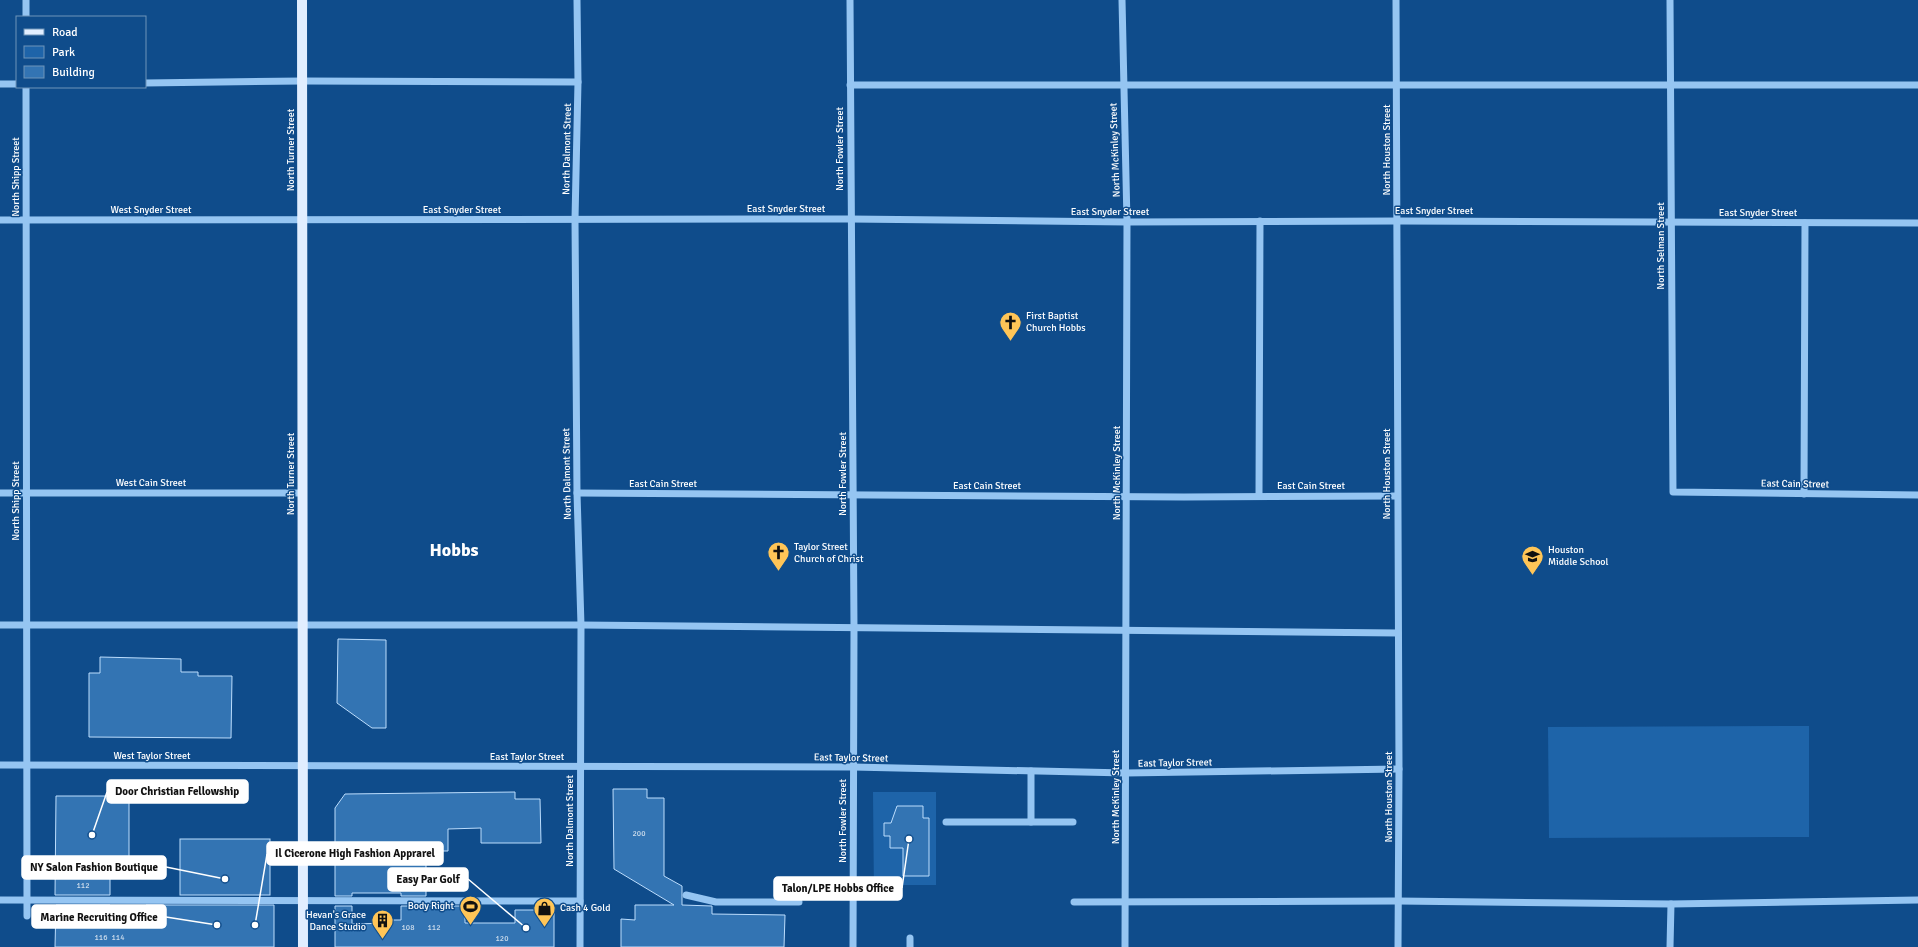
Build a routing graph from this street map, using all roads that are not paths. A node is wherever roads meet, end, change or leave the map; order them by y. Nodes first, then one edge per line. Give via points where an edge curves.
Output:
1 (26, 0) edge
2 (302, 0) edge
3 (577, 0) edge
4 (850, 0) edge
5 (1122, 0) edge
6 (1396, 0) edge
7 (1670, 0) edge
8 (26, 16) edge
9 (302, 81) junction
10 (578, 82) junction
11 (146, 83) edge
12 (0, 84) edge
13 (16, 84) edge
14 (1123, 84) junction
15 (850, 85) junction
16 (1397, 85) junction
17 (1670, 85) junction
18 (1918, 85) edge
19 (26, 88) edge
20 (575, 219) junction
21 (850, 219) junction
22 (0, 220) edge
23 (26, 220) junction
24 (303, 220) junction
25 (1260, 221) junction
26 (1398, 221) junction
27 (1127, 222) junction
28 (1671, 223) junction
29 (1806, 223) junction
30 (1918, 223) edge
31 (1672, 492) joint
32 (0, 493) edge
33 (26, 493) junction
34 (303, 493) junction
35 (577, 493) junction
36 (1804, 494) junction
37 (853, 495) junction
38 (1918, 495) edge
39 (1259, 496) junction
40 (1397, 496) junction
41 (1126, 497) junction
42 (0, 625) edge
43 (26, 625) junction
44 (581, 625) junction
45 (303, 626) junction
46 (854, 628) junction
47 (1126, 630) junction
48 (1398, 633) junction
49 (0, 765) edge
50 (26, 766) junction
51 (303, 767) junction
52 (580, 767) junction
53 (853, 767) junction
54 (1399, 769) junction
55 (1031, 771) junction
56 (1126, 773) junction
57 (946, 822) dead end
58 (1031, 822) junction
59 (1073, 822) dead end
60 (686, 895) dead end
61 (0, 900) edge
62 (26, 900) junction
63 (303, 900) junction
64 (1918, 900) edge
65 (580, 901) junction
66 (1125, 901) junction
67 (1398, 901) junction
68 (799, 902) dead end
69 (1074, 902) dead end
70 (1671, 904) junction
71 (26, 916) dead end
72 (910, 938) dead end
73 (303, 947) edge
74 (580, 947) edge
75 (853, 947) edge
76 (910, 947) edge
77 (1125, 947) edge
78 (1398, 947) edge
79 (1670, 947) edge

1 - 8 street
2 - 9 main road, North Turner Street
3 - 10 street, North Dalmont Street
4 - 15 street, North Fowler Street
5 - 14 street, North McKinley Street
6 - 16 street, North Houston Street
7 - 17 street, North Selman Street
9 - 10 street
9 - 11 street
9 - 24 main road, North Turner Street
10 - 20 street, North Dalmont Street
12 - 13 street
14 - 15 street
14 - 16 street
14 - 27 street, North McKinley Street
15 - 21 street, North Fowler Street
16 - 17 street
16 - 26 street, North Houston Street
17 - 18 street
17 - 28 street, North Selman Street
19 - 23 street, North Shipp Street
20 - 21 street, East Snyder Street
20 - 24 street, East Snyder Street
20 - 35 street, North Dalmont Street
21 - 27 street, East Snyder Street
21 - 37 street, North Fowler Street
22 - 23 street, West Snyder Street
23 - 24 street, West Snyder Street
23 - 33 street, North Shipp Street
24 - 34 main road, North Turner Street
25 - 26 street, East Snyder Street
25 - 27 street, East Snyder Street
25 - 39 street
26 - 28 street, East Snyder Street
26 - 40 street, North Houston Street
27 - 41 street, North McKinley Street
28 - 29 street, East Snyder Street
28 - 31 street, North Selman Street
29 - 30 street, East Snyder Street
29 - 36 street
31 - 36 street, East Cain Street
32 - 33 street, West Cain Street
33 - 34 street, West Cain Street
33 - 43 street, North Shipp Street
34 - 45 main road, North Turner Street
35 - 37 street, East Cain Street
35 - 44 street, North Dalmont Street
36 - 38 street, East Cain Street
37 - 41 street, East Cain Street
37 - 46 street, North Fowler Street
39 - 40 street, East Cain Street
39 - 41 street, East Cain Street
40 - 48 street, North Houston Street
41 - 47 street, North McKinley Street
42 - 43 street
43 - 45 street
43 - 50 street, North Shipp Street
44 - 45 street
44 - 46 street
44 - 52 street, North Dalmont Street
45 - 51 main road, North Turner Street
46 - 47 street
46 - 53 street, North Fowler Street
47 - 48 street
47 - 56 street, North McKinley Street
48 - 54 street, North Houston Street
49 - 50 street, West Taylor Street
50 - 51 street, West Taylor Street
50 - 62 street, North Shipp Street
51 - 52 street, East Taylor Street
51 - 63 main road, North Turner Street
52 - 53 street, East Taylor Street
52 - 65 street, North Dalmont Street
53 - 55 street, East Taylor Street
53 - 75 street, North Fowler Street
54 - 56 street, East Taylor Street
54 - 67 street, North Houston Street
55 - 56 street, East Taylor Street
55 - 58 street
56 - 66 street, North McKinley Street
57 - 58 street
58 - 59 street
60 - 68 street via 716,902
61 - 62 street
62 - 63 street
62 - 71 street, North Shipp Street
63 - 65 street
63 - 73 main road, North Turner Street
64 - 70 street
65 - 74 street, North Dalmont Street
66 - 67 street
66 - 69 street
66 - 77 street, North McKinley Street
67 - 70 street
67 - 78 street, North Houston Street
70 - 79 street
72 - 76 street

